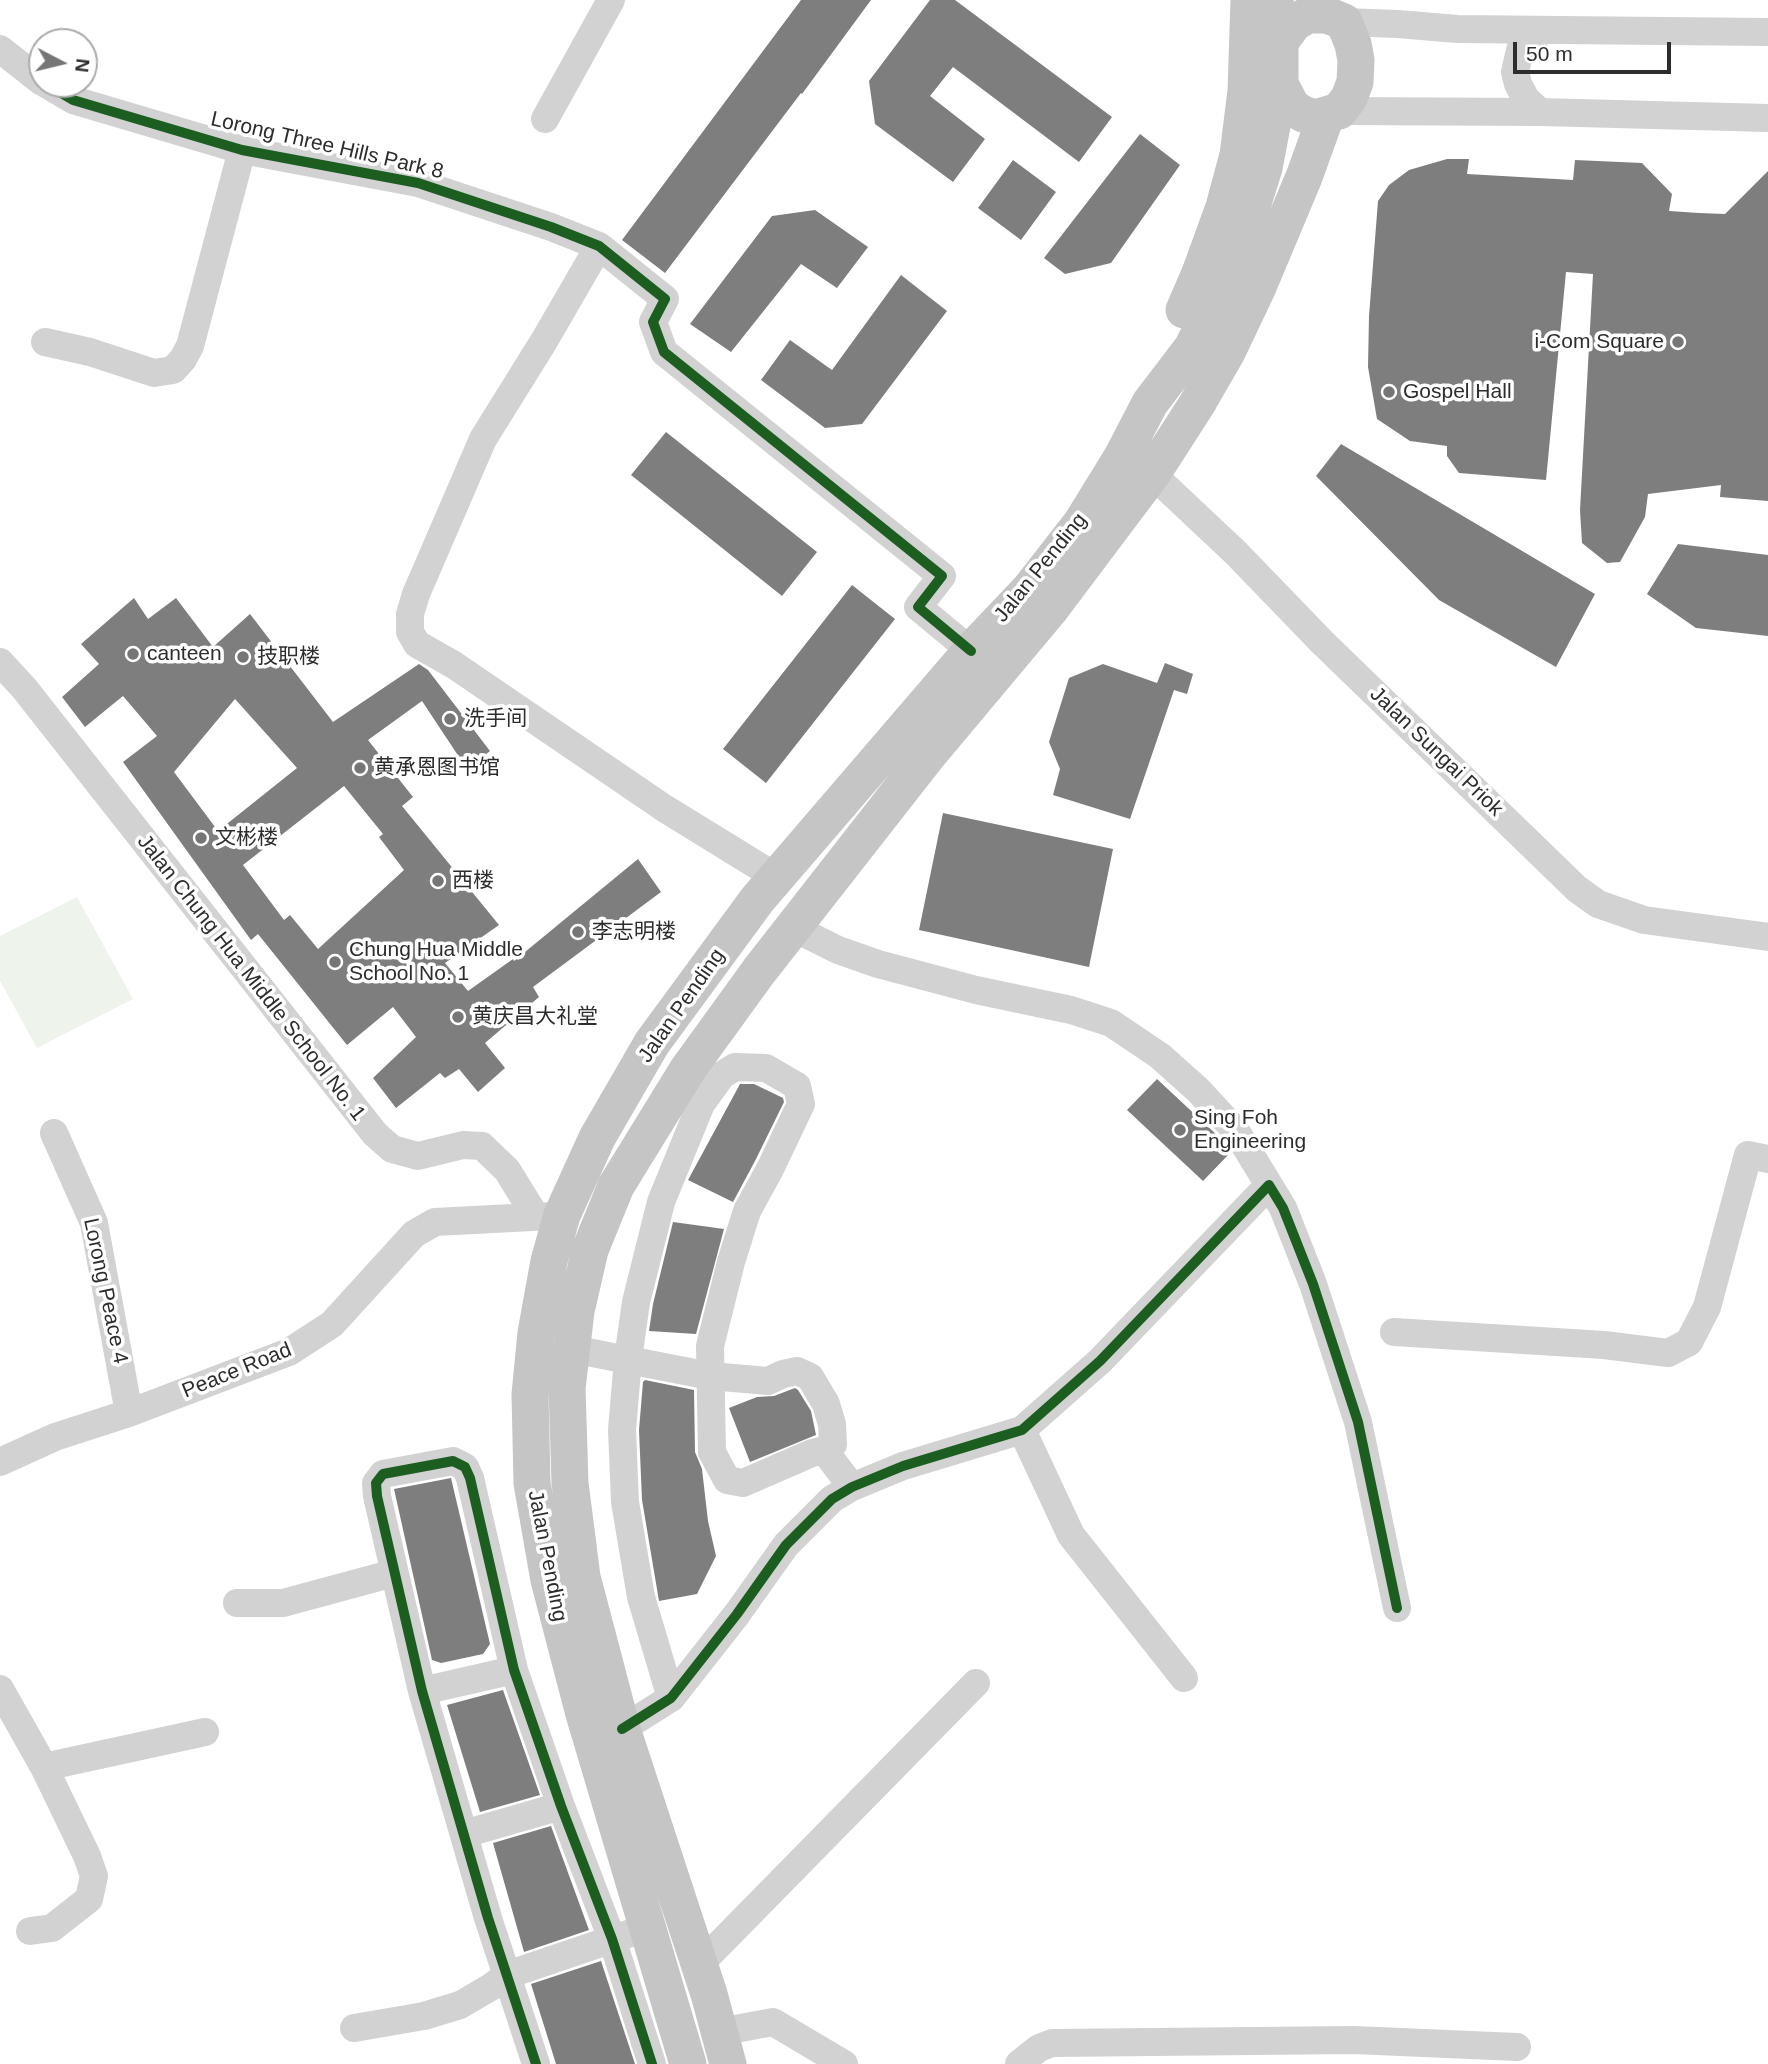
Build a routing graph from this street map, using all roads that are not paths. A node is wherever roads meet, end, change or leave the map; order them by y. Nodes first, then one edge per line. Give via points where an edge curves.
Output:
1 (611, 0) edge
2 (1250, 0) edge
3 (1275, 0) edge
4 (1331, 12) edge
5 (1543, 31) junction
6 (1768, 32) edge
7 (1280, 42) junction
8 (0, 49) edge
9 (28, 71) edge
10 (1280, 84) junction
11 (70, 98) edge
12 (1540, 112) junction
13 (1332, 113) junction
14 (1768, 118) edge
15 (545, 119) dead end
16 (242, 150) junction
17 (599, 246) junction
18 (46, 342) dead end
19 (1150, 403) junction
20 (1152, 474) junction
21 (971, 651) junction
22 (0, 662) edge
23 (776, 877) junction
24 (793, 928) junction
25 (1768, 937) edge
26 (700, 1079) junction
27 (54, 1133) dead end
28 (1768, 1159) edge
29 (1269, 1185) junction
30 (549, 1216) junction
31 (1394, 1332) dead end
32 (572, 1349) junction
33 (628, 1359) junction
34 (710, 1376) junction
35 (129, 1413) junction
36 (1022, 1430) junction
37 (824, 1451) junction
38 (0, 1461) edge
39 (852, 1487) junction
40 (394, 1573) junction
41 (237, 1603) dead end
42 (1397, 1608) dead end
43 (514, 1670) junction
44 (1184, 1678) dead end
45 (976, 1683) dead end
46 (0, 1689) edge
47 (422, 1691) junction
48 (671, 1698) junction
49 (622, 1728) junction
50 (205, 1732) dead end
51 (44, 1767) junction
52 (561, 1806) junction
53 (464, 1833) junction
54 (647, 1928) junction
55 (30, 1931) dead end
56 (612, 1938) junction
57 (699, 1965) junction
58 (507, 1975) junction
59 (354, 2028) dead end
60 (1517, 2047) dead end
61 (724, 2048) edge
62 (536, 2064) edge
63 (652, 2064) edge
64 (688, 2064) edge
65 (844, 2064) edge
66 (1019, 2064) edge

1 - 15 street
2 - 19 main road via 1238,155 1224,207
3 - 7 main road
4 - 5 street via 1398,24
4 - 7 main road via 1308,15 1294,23
4 - 13 main road via 1353,44 1356,60 1349,98
5 - 6 street
5 - 12 street via 1520,50 1515,72 1526,99
7 - 10 main road
8 - 9 street, Lorong Three Hills Park 8
10 - 13 main road via 1292,107 1303,114 1315,118
10 - 19 main road, Jalan Pending via 1264,168 1243,235 1192,348
11 - 16 street, Lorong Three Hills Park 8
12 - 13 street
12 - 14 street
13 - 20 main road, Jalan Pending via 1227,352
16 - 17 street, Lorong Three Hills Park 8 via 418,183
16 - 18 street via 190,346 173,370 154,373
17 - 21 street, Lorong Three Hills Park 8 via 665,299 653,322 664,352 942,576 918,607
17 - 23 street via 483,439 416,594 410,632 417,644
19 - 21 main road, Jalan Pending via 1082,522 1029,590
20 - 24 main road, Jalan Pending via 1052,607 928,755
20 - 25 street, Jalan Sungai Priok via 1577,889 1598,904 1644,920
21 - 23 main road, Jalan Pending
22 - 30 street, Jalan Chung Hua Middle School No. 1 via 374,1134 392,1149 418,1156 463,1144 482,1146
23 - 30 main road, Jalan Pending via 652,1043
24 - 26 main road, Jalan Pending via 759,971
24 - 29 street via 878,964 1111,1023 1160,1056 1198,1090 1236,1131
26 - 32 main road, Jalan Pending via 616,1186 590,1251
26 - 33 street via 701,1104 661,1202 636,1301
26 - 34 street via 735,1067 765,1068 797,1086 801,1104 747,1211 710,1346
27 - 35 street, Lorong Peace 4 via 94,1223
28 - 31 street via 1748,1155 1707,1307 1689,1342 1668,1353
29 - 36 street via 1100,1361
29 - 42 street via 1314,1284 1357,1422
30 - 35 street, Peace Road via 435,1222 414,1234 332,1324 289,1352
30 - 54 main road, Jalan Pending via 550,1261 530,1394 532,1483 549,1580 583,1714
32 - 33 street
32 - 49 main road, Jalan Pending via 567,1388 570,1483 582,1577
33 - 34 street
33 - 48 street via 622,1430 625,1502 641,1597
34 - 37 street via 768,1381 797,1371 810,1377 832,1424 833,1444
34 - 37 street via 712,1452 727,1480 743,1483
35 - 38 street, Peace Road
36 - 39 street via 903,1466
36 - 44 street via 1071,1535
37 - 39 street
39 - 48 street via 826,1505 786,1545
40 - 41 street via 282,1603
40 - 43 street via 376,1483 383,1474 441,1463 453,1461 465,1467
40 - 47 street
43 - 47 street
43 - 52 street
45 - 57 street
46 - 51 street
47 - 53 street
48 - 49 street
49 - 57 main road, Jalan Pending
50 - 51 street
51 - 55 street via 94,1876 89,1899 52,1928
52 - 53 street
52 - 56 street
53 - 58 street
54 - 56 street
54 - 64 main road, Jalan Pending
56 - 58 street
56 - 63 street
57 - 61 main road, Jalan Pending
58 - 59 street via 460,2005
58 - 62 street
60 - 66 street via 1354,2040 1052,2043
61 - 65 street via 773,2022

